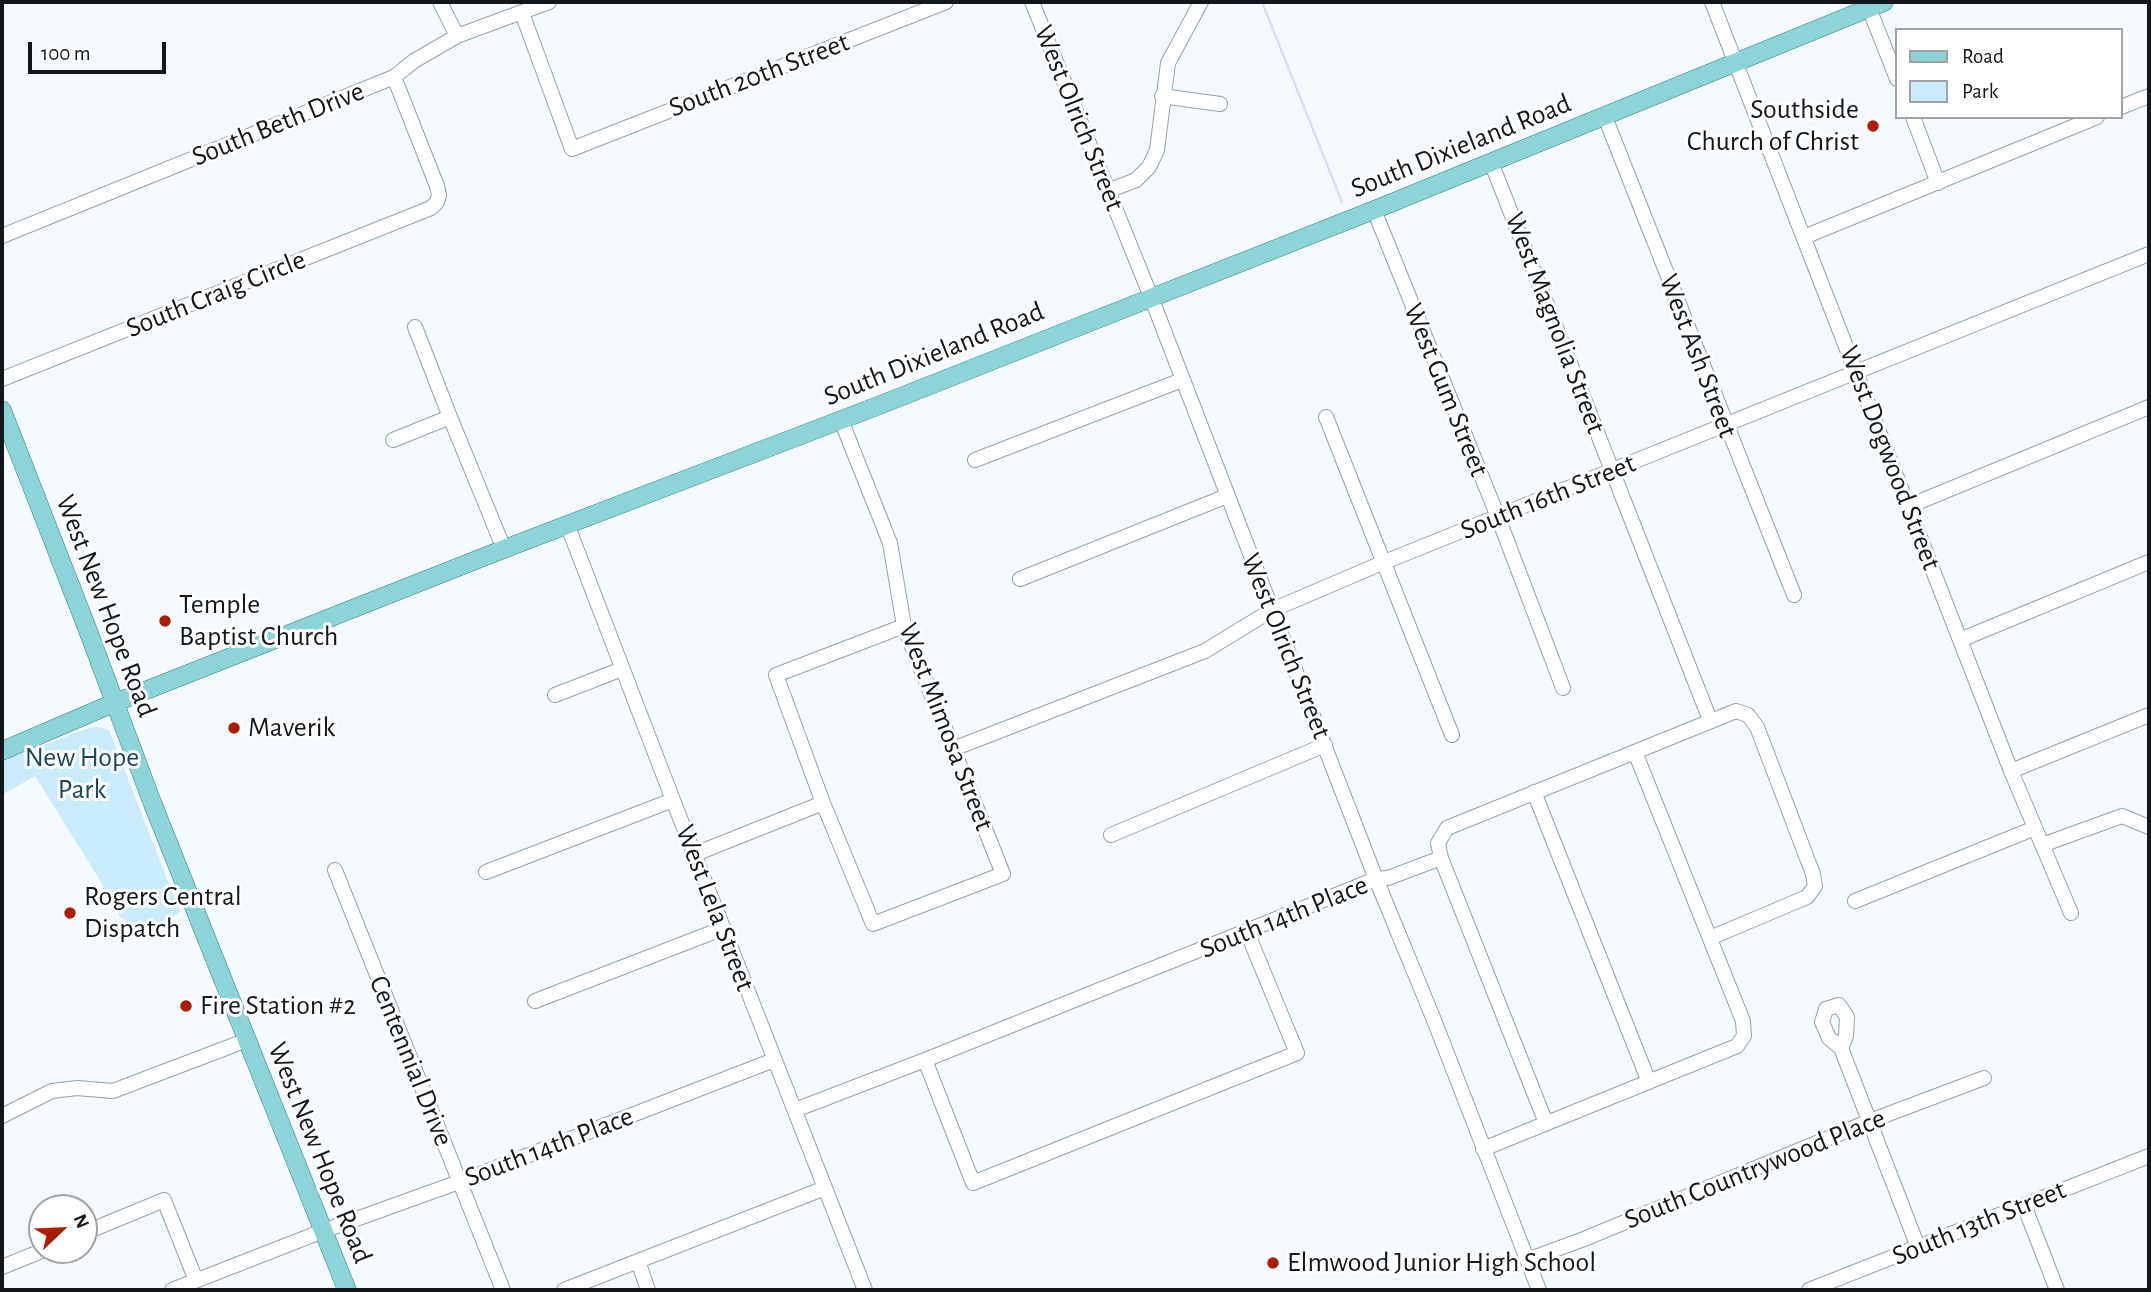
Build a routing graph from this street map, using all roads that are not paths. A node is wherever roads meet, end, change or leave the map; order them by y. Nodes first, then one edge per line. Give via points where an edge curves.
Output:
1 (440, 2) edge
2 (549, 2) edge
3 (946, 2) edge
4 (1032, 2) edge
5 (1201, 2) edge
6 (1712, 2) edge
7 (1877, 5) edge
8 (522, 13) junction
9 (457, 36) junction
10 (1736, 62) junction
11 (1896, 75) edge
12 (394, 77) junction
13 (1162, 96) junction
14 (2149, 96) edge
15 (1220, 104) dead end
16 (2123, 106) edge
17 (1605, 117) junction
18 (1914, 119) edge
19 (2092, 119) edge
20 (1491, 162) junction
21 (1938, 183) junction
22 (1108, 191) junction
23 (1374, 210) junction
24 (2, 236) edge
25 (1804, 237) junction
26 (2149, 254) edge
27 (1151, 297) junction
28 (415, 327) dead end
29 (1857, 373) junction
30 (2, 379) edge
31 (1182, 380) junction
32 (2149, 407) edge
33 (2, 410) edge
34 (450, 417) junction
35 (1326, 417) dead end
36 (841, 419) junction
37 (1726, 426) junction
38 (393, 440) dead end
39 (975, 460) dead end
40 (1612, 471) junction
41 (1227, 496) junction
42 (1909, 506) junction
43 (1497, 517) junction
44 (567, 524) junction
45 (504, 549) junction
46 (2149, 562) edge
47 (1382, 563) junction
48 (1020, 579) dead end
49 (1794, 595) dead end
50 (1272, 610) junction
51 (904, 626) junction
52 (1960, 639) junction
53 (622, 669) junction
54 (1563, 688) dead end
55 (555, 695) dead end
56 (114, 703) junction
57 (2149, 715) edge
58 (1710, 720) junction
59 (1452, 735) dead end
60 (1325, 745) junction
61 (953, 749) junction
62 (2, 751) edge
63 (1635, 752) junction
64 (2011, 771) junction
65 (1534, 792) junction
66 (673, 800) junction
67 (823, 803) junction
68 (2149, 827) edge
69 (2035, 828) junction
70 (1111, 835) dead end
71 (2042, 845) junction
72 (695, 854) junction
73 (1441, 858) junction
74 (335, 870) dead end
75 (486, 872) dead end
76 (1376, 879) junction
77 (1855, 901) dead end
78 (2071, 913) dead end
79 (723, 928) junction
80 (1247, 932) junction
81 (1710, 938) junction
82 (535, 1001) dead end
83 (247, 1040) junction
84 (1841, 1048) dead end
85 (774, 1060) junction
86 (925, 1060) junction
87 (1984, 1078) dead end
88 (1649, 1082) junction
89 (794, 1110) junction
90 (2, 1116) edge
91 (1870, 1121) junction
92 (1546, 1123) junction
93 (1483, 1149) junction
94 (2149, 1156) edge
95 (459, 1182) junction
96 (825, 1188) junction
97 (2024, 1205) junction
98 (98, 1227) edge
99 (323, 1231) junction
100 (1918, 1247) junction
101 (28, 1256) edge
102 (1527, 1260) junction
103 (638, 1261) junction
104 (2, 1267) edge
105 (198, 1280) junction
106 (172, 1290) edge
107 (346, 1290) edge
108 (503, 1290) edge
109 (564, 1290) edge
110 (649, 1290) edge
111 (865, 1290) edge
112 (1539, 1290) edge
113 (1809, 1290) edge
114 (2056, 1290) edge

1 - 9 street
2 - 8 street, South Beth Drive
3 - 8 street, South 20th Street via 572,149
4 - 22 street, West Olrich Street
5 - 13 street via 1168,63
6 - 10 street, West Dogwood Street
7 - 10 main road, South Dixieland Road
7 - 11 street
8 - 9 street, South Beth Drive
9 - 12 street, South Beth Drive
10 - 17 main road, South Dixieland Road
10 - 25 street, West Dogwood Street
12 - 24 street, South Beth Drive
12 - 30 street, South Craig Circle via 438,186 437,202 431,208
13 - 15 street
13 - 22 street via 1157,150 1149,167 1136,180
14 - 16 street
17 - 20 main road, South Dixieland Road
17 - 37 street, West Ash Street
18 - 21 street
19 - 21 street
20 - 23 main road, South Dixieland Road
20 - 40 street, West Magnolia Street
21 - 25 street
22 - 27 street, West Olrich Street
23 - 27 main road, South Dixieland Road
23 - 43 street, West Gum Street
25 - 29 street, West Dogwood Street
26 - 29 street, South 16th Street
27 - 31 street, West Olrich Street
27 - 36 main road, South Dixieland Road
28 - 34 street
29 - 37 street, South 16th Street
29 - 42 street, West Dogwood Street
31 - 39 street
31 - 41 street, West Olrich Street
32 - 42 street
33 - 56 main road, West New Hope Road
34 - 38 street
34 - 45 street
35 - 47 street
36 - 44 main road, South Dixieland Road
36 - 51 street, West Mimosa Street via 890,543
37 - 40 street, South 16th Street
37 - 49 street, West Ash Street
40 - 43 street, South 16th Street
40 - 58 street, West Magnolia Street
41 - 48 street
41 - 50 street, West Olrich Street
42 - 52 street, West Dogwood Street
43 - 47 street, South 16th Street
43 - 54 street, West Gum Street
44 - 45 main road, South Dixieland Road
44 - 53 street, West Lela Street
45 - 56 main road, South Dixieland Road
46 - 52 street
47 - 50 street, South 16th Street
47 - 59 street
50 - 60 street, West Olrich Street
50 - 61 street, South 16th Street via 1205,651
51 - 61 street, West Mimosa Street
51 - 67 street via 776,675
52 - 64 street, West Dogwood Street
53 - 55 street
53 - 66 street, West Lela Street
56 - 62 main road, South Dixieland Road
56 - 83 main road, West New Hope Road
57 - 64 street
58 - 63 street
58 - 81 street via 1736,711 1748,715 1757,727 1815,886 1810,895
60 - 70 street
60 - 76 street, West Olrich Street
61 - 67 street, West Mimosa Street via 1003,874 873,924
63 - 65 street
63 - 81 street
64 - 69 street, West Dogwood Street
65 - 73 street via 1447,828 1438,843
65 - 88 street
66 - 72 street, West Lela Street
66 - 75 street
67 - 72 street
68 - 71 street via 2122,816
69 - 71 street, West Dogwood Street
69 - 77 street
71 - 78 street, West Dogwood Street
72 - 79 street, West Lela Street
73 - 76 street, South 14th Place
73 - 92 street
74 - 95 street, Centennial Drive
76 - 80 street, South 14th Place
76 - 93 street, West Olrich Street
79 - 82 street
79 - 85 street, West Lela Street
80 - 86 street, South 14th Place
80 - 86 street via 1297,1053 974,1183
81 - 88 street via 1743,1021 1744,1036 1737,1046
83 - 90 street via 113,1091 52,1091
83 - 99 main road, West New Hope Road
84 - 91 street
85 - 89 street, West Lela Street
85 - 95 street, South 14th Place
86 - 89 street, South 14th Place
87 - 91 street, South Countrywood Place
88 - 92 street
89 - 96 street, West Lela Street
91 - 100 street
91 - 102 street, South Countrywood Place
92 - 93 street
93 - 102 street, West Olrich Street
94 - 97 street, South 13th Street
95 - 99 street, South 14th Place
95 - 108 street, Centennial Drive
96 - 103 street
96 - 111 street, West Lela Street
97 - 100 street, South 13th Street
97 - 114 street
98 - 105 street via 164,1200
99 - 105 street, South 14th Place
99 - 107 main road, West New Hope Road
100 - 113 street, South 13th Street
101 - 104 street
102 - 112 street, West Olrich Street
103 - 109 street
103 - 110 street
105 - 106 street, South 14th Place

